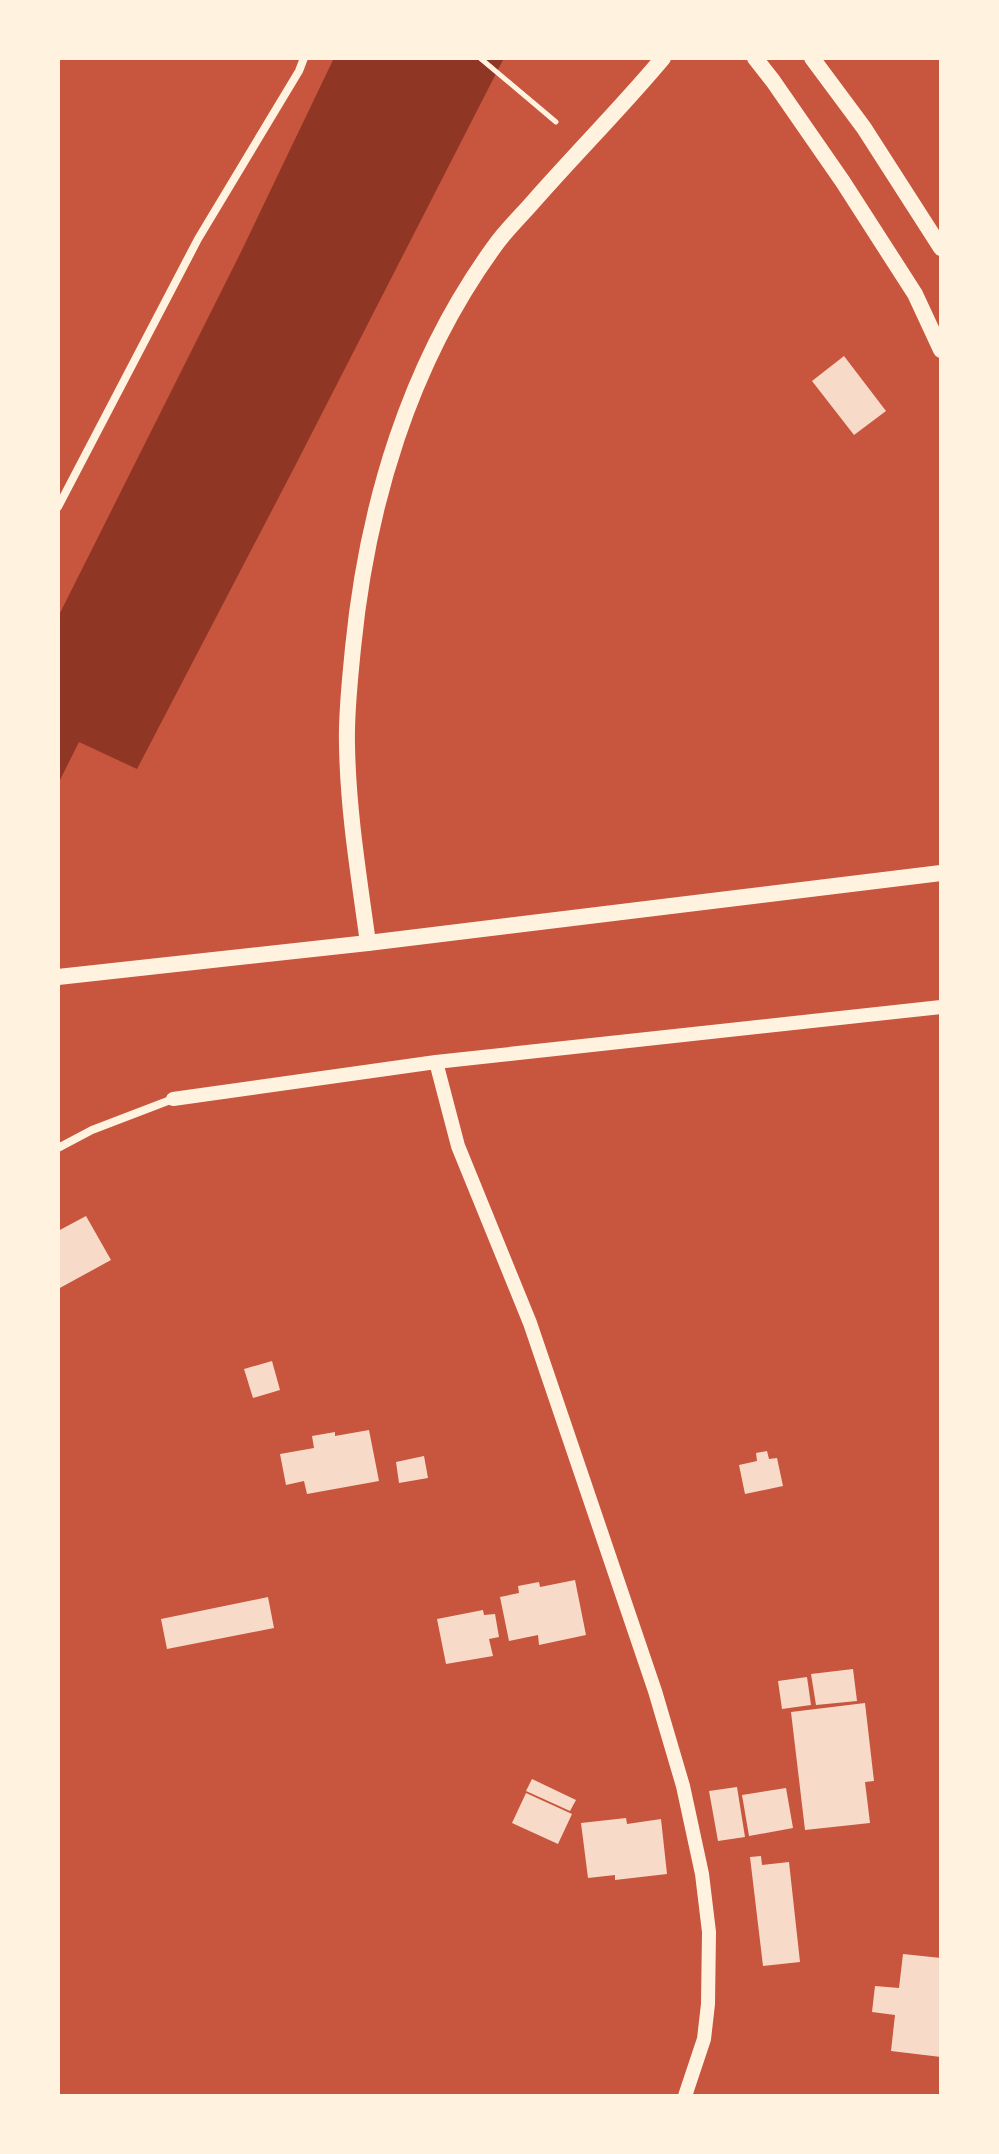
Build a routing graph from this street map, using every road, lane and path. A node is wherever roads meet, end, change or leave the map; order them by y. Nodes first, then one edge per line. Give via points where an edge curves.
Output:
1 (304, 58) edge
2 (480, 58) edge
3 (663, 58) edge
4 (755, 58) edge
5 (812, 58) edge
6 (556, 122) dead end
7 (941, 248) edge
8 (941, 350) edge
9 (58, 507) edge
10 (941, 873) edge
11 (368, 943) junction
12 (58, 977) edge
13 (941, 1007) edge
14 (436, 1062) junction
15 (173, 1099) joint
16 (58, 1148) edge
17 (685, 2096) edge

1 - 9 street via 198,239
2 - 6 path
3 - 11 main road via 494,246 442,329 403,419 373,519 350,685 351,814
4 - 8 main road via 915,294
5 - 7 main road
10 - 11 main road
11 - 12 main road
13 - 14 street
14 - 15 street
14 - 17 street via 458,1146 535,1337 683,1786 709,1932 704,2039
15 - 16 street

